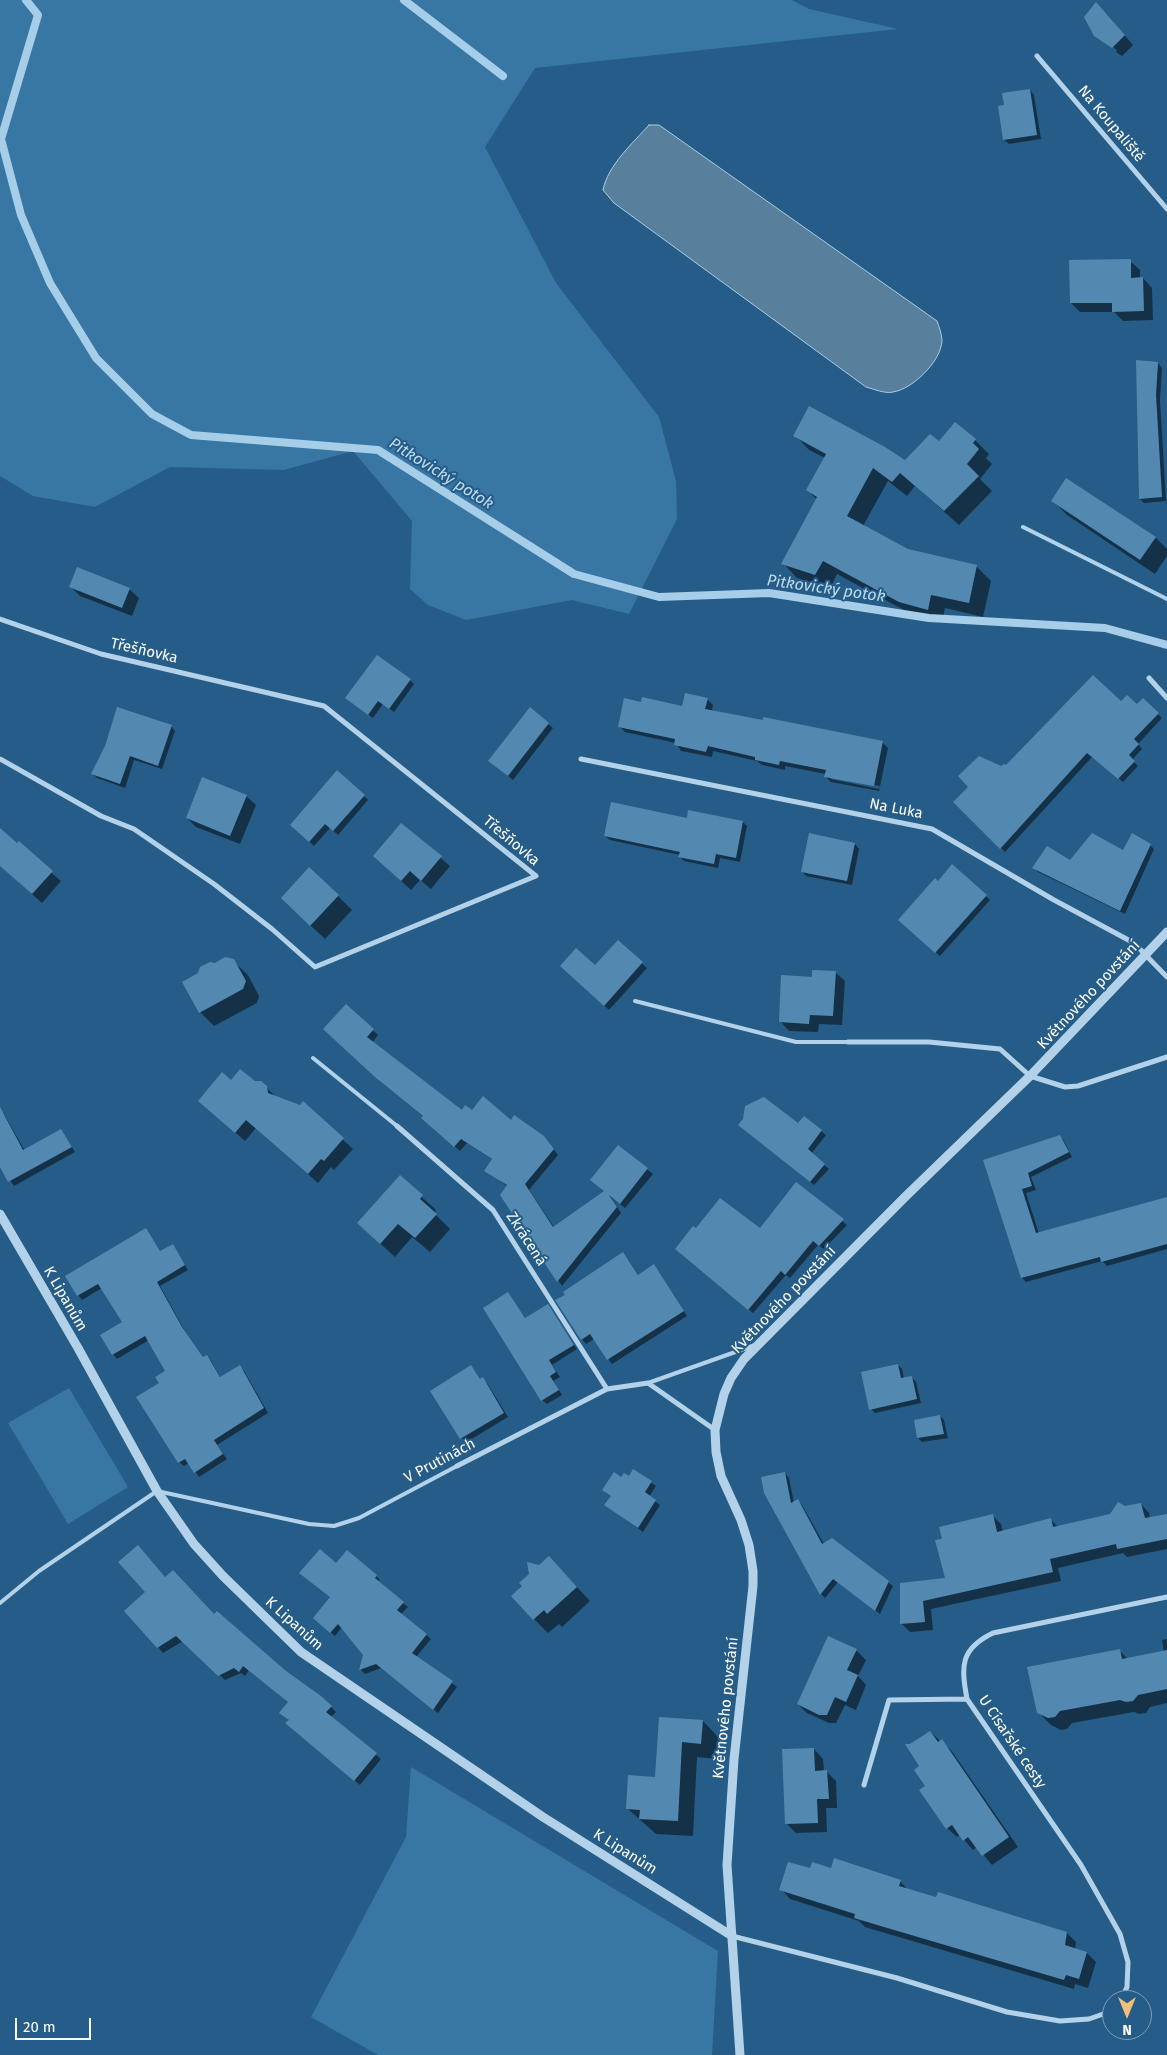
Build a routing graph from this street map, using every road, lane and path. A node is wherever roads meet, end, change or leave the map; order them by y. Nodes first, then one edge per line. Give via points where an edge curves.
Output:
1 (1037, 56) dead end
2 (1167, 209) edge
3 (1023, 528) dead end
4 (1167, 599) edge
5 (0, 619) edge
6 (1149, 678) dead end
7 (1167, 698) edge
8 (0, 759) edge
9 (581, 759) dead end
10 (1167, 932) edge
11 (1146, 955) junction
12 (1167, 977) edge
13 (635, 1001) dead end
14 (848, 1042) joint
15 (1167, 1056) edge
16 (314, 1058) dead end
17 (1030, 1076) junction
18 (397, 1126) joint
19 (0, 1214) edge
20 (759, 1343) junction
21 (648, 1383) junction
22 (607, 1389) junction
23 (715, 1430) junction
24 (457, 1466) joint
25 (156, 1491) junction
26 (1167, 1597) edge
27 (0, 1603) edge
28 (967, 1699) junction
29 (864, 1785) dead end
30 (732, 1936) junction
31 (1126, 1990) edge
32 (1102, 2014) edge
33 (740, 2055) edge

1 - 2 street, Na Koupaliště
3 - 4 lane
5 - 8 street, Třešňovka via 100,654 324,706 536,876 315,967 214,884 134,829 101,816
6 - 7 street
9 - 11 street, Na Luka via 932,829 1120,934
10 - 11 street, Květnového povstání
11 - 12 street, Na Luka
11 - 17 street, Květnového povstání
13 - 14 lane via 796,1042
14 - 17 street via 929,1042 1000,1049
15 - 17 street via 1078,1086 1065,1087
16 - 18 lane
17 - 20 street, Květnového povstání
18 - 22 street, Zkrácená via 493,1210
19 - 25 street, K Lipanům
20 - 21 lane
20 - 23 street, Květnového povstání via 731,1378
21 - 22 street, V Prutinách
21 - 23 street
22 - 24 street, V Prutinách
23 - 30 street, Květnového povstání via 721,1476 741,1520 753,1571 726,1865
24 - 25 lane, V Prutinách via 359,1518 334,1526 309,1524
25 - 27 lane via 39,1571
25 - 30 street, K Lipanům via 194,1544 301,1652 543,1817
26 - 28 street, U Císařské cesty via 993,1633 978,1640 966,1656 962,1673
28 - 29 street via 890,1700
28 - 31 street, U Císařské cesty via 1081,1865 1120,1934 1128,1962
30 - 32 street via 896,1978 1007,2012 1060,2021
30 - 33 street, Květnového povstání

